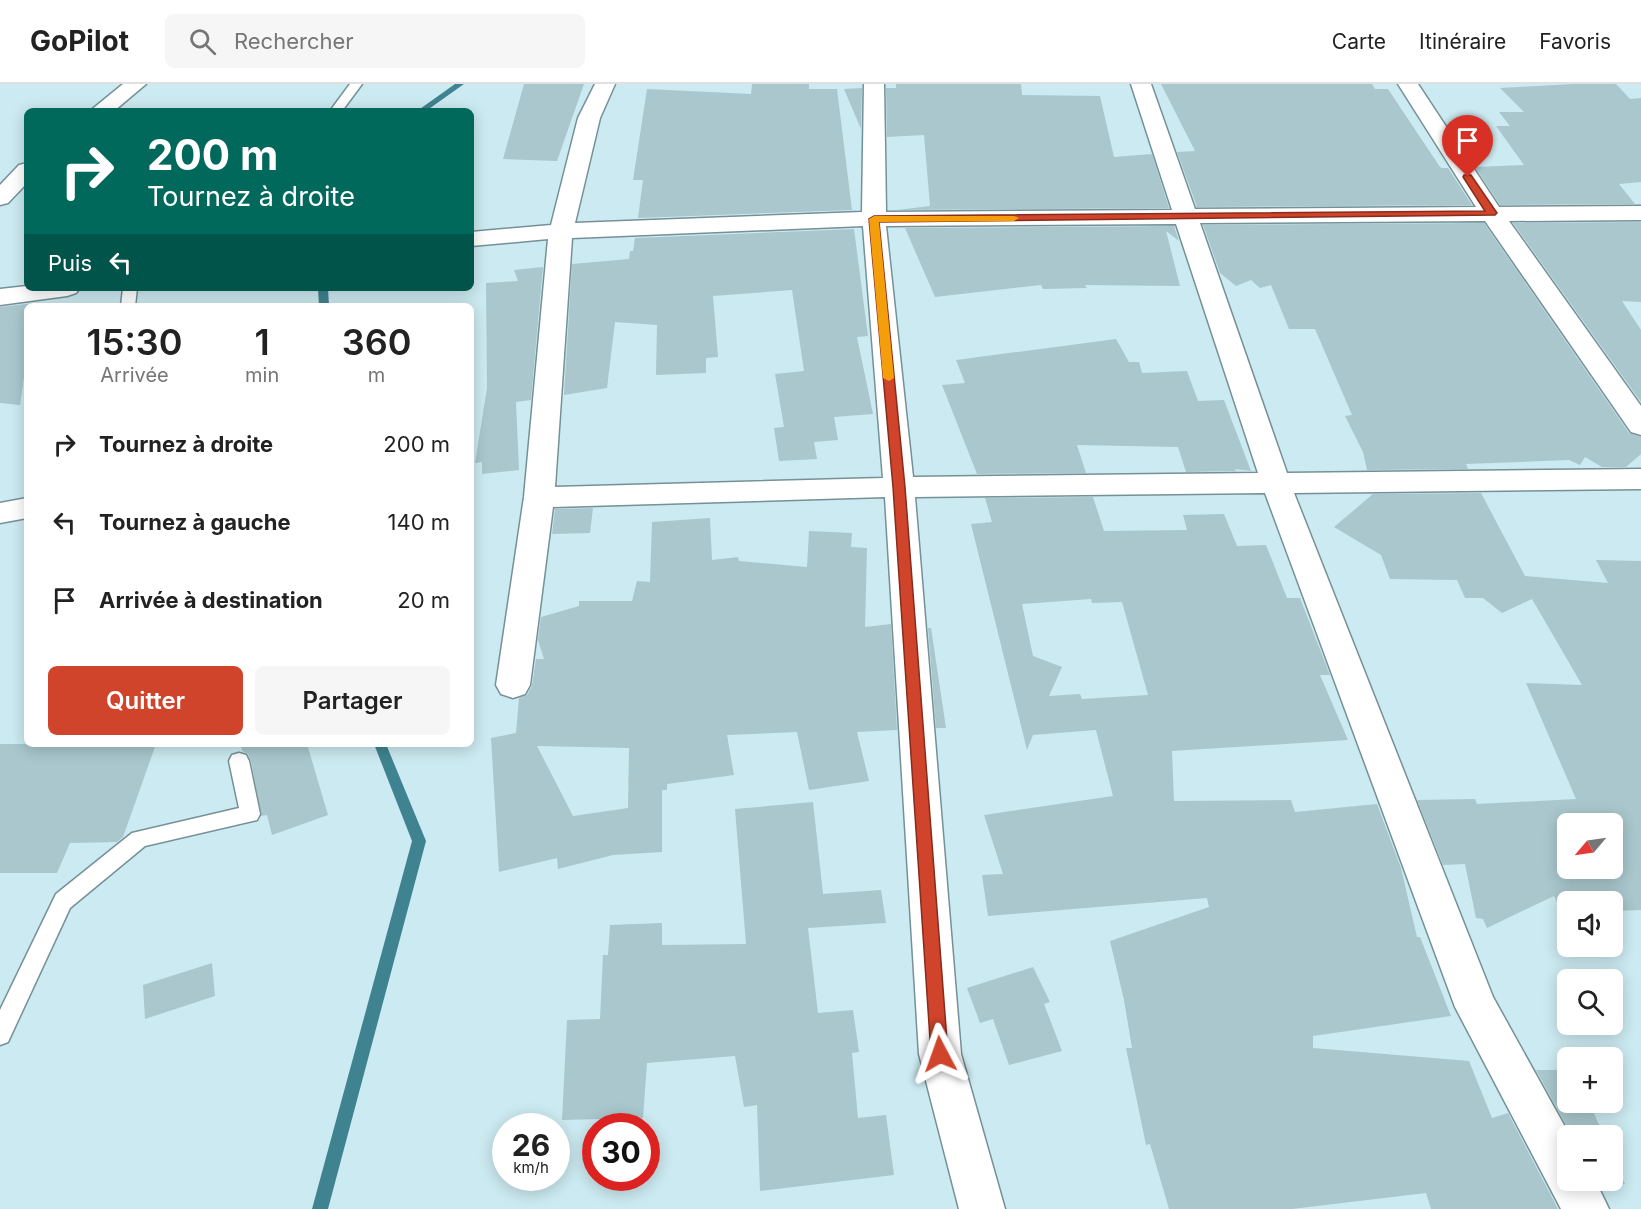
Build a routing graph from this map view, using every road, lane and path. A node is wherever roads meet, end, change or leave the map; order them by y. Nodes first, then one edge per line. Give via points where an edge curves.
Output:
1 (136, 84) edge
2 (356, 84) edge
3 (605, 84) edge
4 (874, 84) edge
5 (1141, 84) edge
6 (1408, 84) edge
7 (106, 108) edge
8 (338, 108) edge
9 (0, 169) edge
10 (24, 170) edge
11 (24, 173) edge
12 (0, 198) edge
13 (1492, 213) junction
14 (1641, 213) edge
15 (1185, 218) junction
16 (874, 219) junction
17 (561, 231) junction
18 (474, 239) edge
19 (45, 291) edge
20 (0, 297) edge
21 (1641, 426) edge
22 (1641, 479) edge
23 (1276, 483) junction
24 (899, 487) junction
25 (539, 497) junction
26 (24, 509) edge
27 (0, 513) edge
28 (513, 685) dead end
29 (239, 761) dead end
30 (6, 1009) edge
31 (0, 1034) edge
32 (1557, 1156) edge
33 (1576, 1191) edge
34 (982, 1209) edge
35 (1586, 1209) edge

1 - 7 street
2 - 8 lane
3 - 17 street via 589,118
4 - 16 street
5 - 15 street
6 - 13 street
9 - 10 street
11 - 12 street
13 - 14 street
13 - 15 street
13 - 21 street
15 - 16 street
15 - 23 street
16 - 17 street
16 - 24 street
17 - 18 street
17 - 25 street
19 - 20 street
22 - 23 street
23 - 24 street
23 - 32 street via 1476,1007
24 - 25 street
24 - 34 street via 940,1054
25 - 28 street
26 - 27 street
29 - 30 lane via 250,814 139,839 63,901
30 - 31 lane
33 - 35 street

